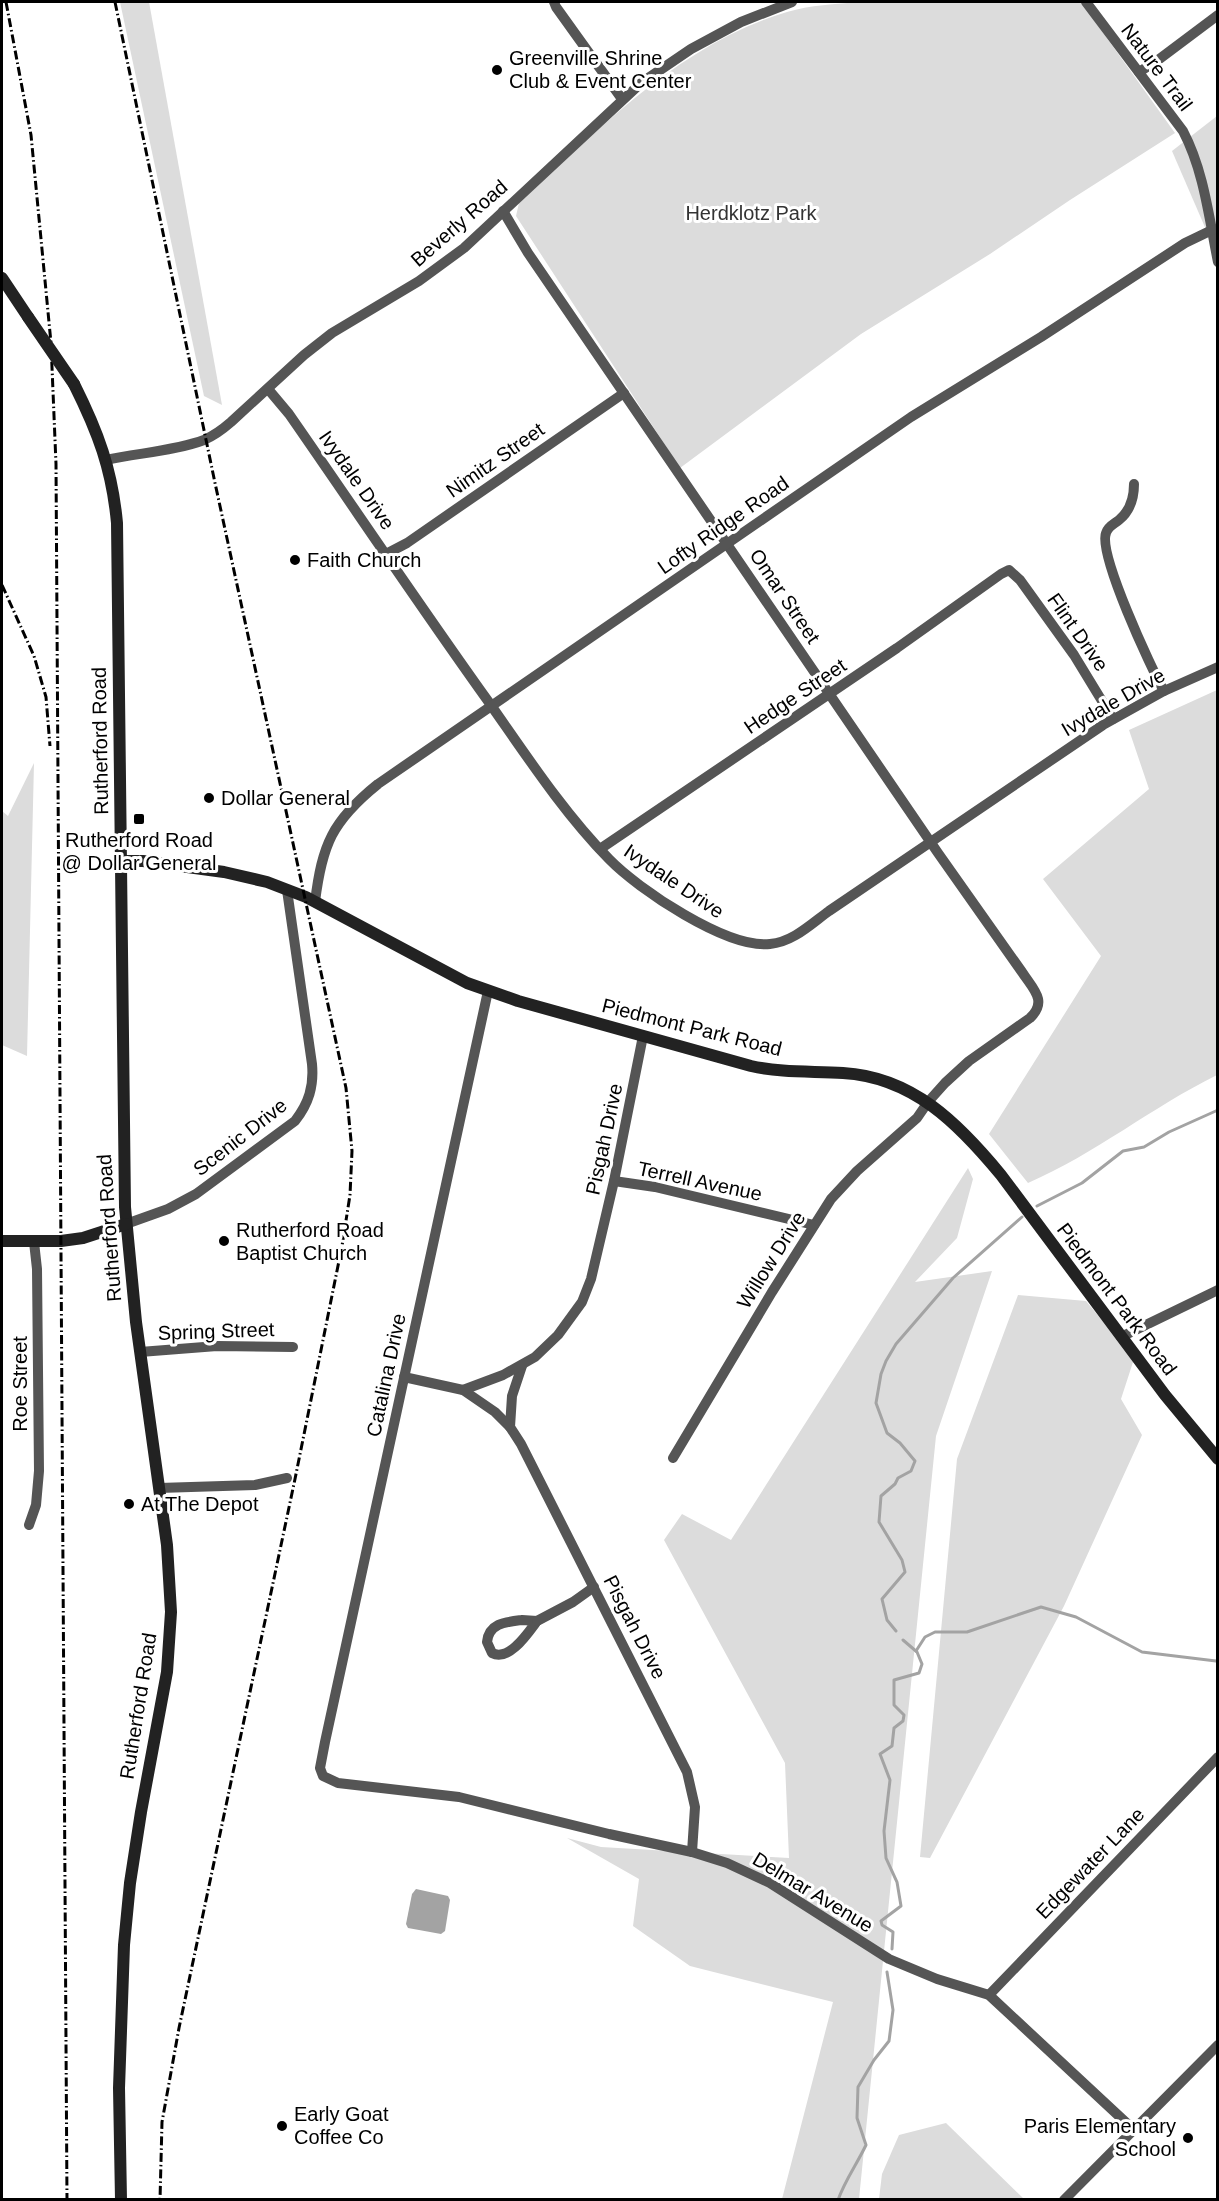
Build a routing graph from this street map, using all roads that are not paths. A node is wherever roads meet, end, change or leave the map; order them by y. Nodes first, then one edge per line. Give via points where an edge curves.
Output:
1 (554, 2) edge
2 (792, 2) edge
3 (1086, 2) edge
4 (1218, 15) edge
5 (1139, 72) junction
6 (622, 99) junction
7 (502, 211) junction
8 (1212, 230) junction
9 (1218, 262) edge
10 (2, 278) edge
11 (268, 389) junction
12 (624, 393) junction
13 (106, 460) junction
14 (1134, 484) dead end
15 (728, 544) junction
16 (386, 554) junction
17 (1010, 570) joint
18 (1218, 667) edge
19 (1164, 691) junction
20 (830, 694) junction
21 (491, 706) junction
22 (1113, 719) junction
23 (931, 842) junction
24 (600, 849) junction
25 (120, 861) junction
26 (288, 890) junction
27 (315, 902) junction
28 (488, 991) junction
29 (1039, 1002) joint
30 (643, 1035) junction
31 (928, 1102) junction
32 (614, 1181) junction
33 (126, 1224) junction
34 (813, 1225) junction
35 (2, 1241) edge
36 (34, 1242) junction
37 (1218, 1290) edge
38 (1121, 1337) junction
39 (293, 1347) dead end
40 (140, 1352) junction
41 (522, 1366) junction
42 (404, 1377) junction
43 (463, 1390) junction
44 (510, 1427) junction
45 (672, 1458) dead end
46 (1218, 1459) edge
47 (287, 1478) dead end
48 (159, 1488) junction
49 (29, 1525) dead end
50 (594, 1587) junction
51 (537, 1621) junction
52 (1218, 1757) edge
53 (320, 1768) joint
54 (692, 1852) junction
55 (989, 1995) junction
56 (1218, 2044) edge
57 (1134, 2130) junction
58 (121, 2199) edge
59 (1064, 2199) edge

1 - 6 street
2 - 6 street, Beverly Road via 741,22 691,49
3 - 5 street, Nature Trail
4 - 5 street
5 - 8 street, Nature Trail via 1191,147
6 - 7 street, Beverly Road
7 - 11 street, Beverly Road via 441,266 332,333
7 - 12 street, Omar Street
8 - 9 street, Nature Trail
8 - 15 street, Lofty Ridge Road via 1185,243 911,417
10 - 13 street, Rutherford Road, bridge via 74,384 95,425
11 - 13 street, Beverly Road via 231,423 206,439
11 - 16 street, Ivydale Drive
12 - 15 street, Omar Street
12 - 16 street, Nimitz Street
13 - 25 street, Rutherford Road via 117,523
14 - 19 street via 1130,509 1110,526 1105,540 1131,622
15 - 20 street, Omar Street
15 - 21 street, Lofty Ridge Road
16 - 21 street, Ivydale Drive
17 - 20 street, Hedge Street
17 - 22 street, Flint Drive via 1074,656
18 - 19 street, Ivydale Drive
19 - 22 street, Ivydale Drive
20 - 23 street, Omar Street
20 - 24 street, Hedge Street
21 - 24 street, Ivydale Drive
21 - 27 street, Lofty Ridge Road via 378,784 350,808 325,848
22 - 23 street, Ivydale Drive
23 - 24 street, Ivydale Drive via 795,937 770,945 734,938 700,924 615,865
23 - 29 street, Omar Street via 1023,972
25 - 26 street, Piedmont Park Road via 224,872
25 - 33 street, Rutherford Road
26 - 27 street, Piedmont Park Road
26 - 33 street, Scenic Drive via 312,1064 312,1086 306,1106 295,1120 196,1194
27 - 28 street, Piedmont Park Road via 452,976
28 - 30 street, Piedmont Park Road
28 - 42 street, Catalina Drive
29 - 31 street, Willow Drive via 1030,1018 969,1061
30 - 31 street, Piedmont Park Road via 763,1069 872,1077
30 - 32 street, Pisgah Drive
31 - 34 street, Willow Drive via 917,1118 831,1198
31 - 38 street, Piedmont Park Road via 987,1158
32 - 34 street, Terrell Avenue
32 - 41 street, Pisgah Drive via 582,1302 558,1335
33 - 36 street via 83,1238
33 - 40 street, Rutherford Road
34 - 45 street, Willow Drive
35 - 36 street
36 - 49 street, Roe Street via 39,1471 37,1500
37 - 38 street
38 - 46 street, Piedmont Park Road
39 - 40 street, Spring Street via 217,1346
40 - 48 street, Rutherford Road
41 - 43 street, Pisgah Drive
41 - 44 street via 512,1396
42 - 43 street, Pisgah Drive
42 - 53 street, Catalina Drive
43 - 44 street, Pisgah Drive
44 - 50 street, Pisgah Drive
47 - 48 street via 255,1485
48 - 58 street, Rutherford Road via 170,1575 169,1648 124,1946 118,2088
50 - 51 street
50 - 54 street, Pisgah Drive via 687,1772 695,1807
51 - 51 street via 504,1654 496,1655 487,1646 489,1633 500,1623
52 - 55 street, Edgewater Lane
53 - 54 street, Delmar Avenue via 323,1776 338,1783 459,1797
54 - 55 street, Delmar Avenue via 771,1883 889,1959
55 - 57 street, Delmar Avenue
56 - 57 street
57 - 59 street

